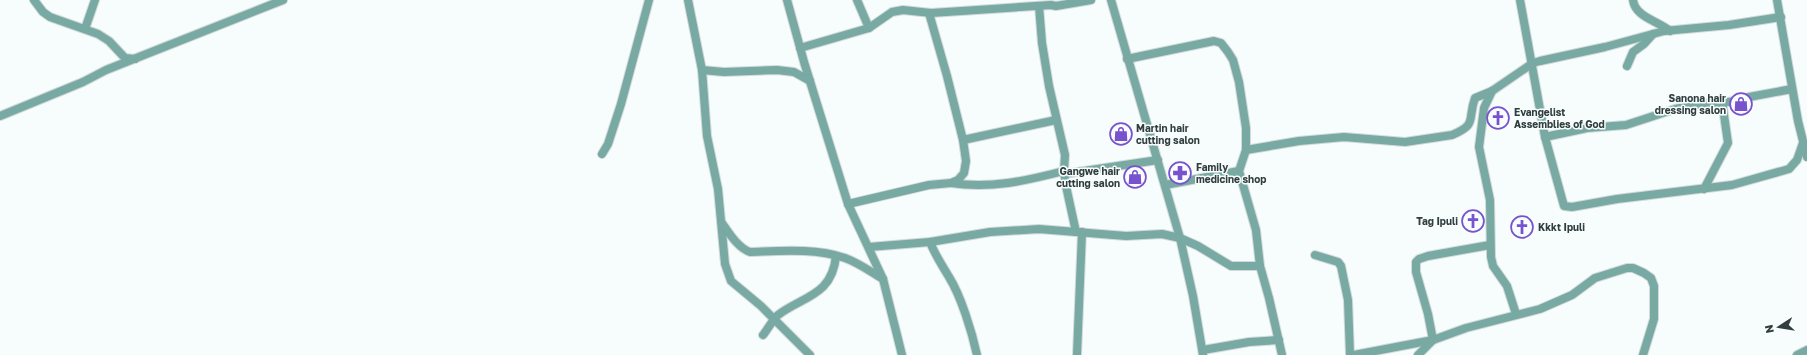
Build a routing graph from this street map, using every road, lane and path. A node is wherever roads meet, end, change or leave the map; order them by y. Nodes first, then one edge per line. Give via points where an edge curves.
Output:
1 (34, 0) edge
2 (96, 0) edge
3 (280, 0) edge
4 (649, 0) edge
5 (688, 0) edge
6 (787, 0) edge
7 (857, 0) edge
8 (1091, 0) edge
9 (1111, 0) edge
10 (1520, 0) edge
11 (1633, 0) edge
12 (1777, 0) edge
13 (1050, 2) edge
14 (1040, 6) junction
15 (929, 13) junction
16 (1781, 17) junction
17 (869, 28) junction
18 (85, 29) junction
19 (1670, 31) junction
20 (1653, 34) junction
21 (800, 48) junction
22 (139, 58) junction
23 (1127, 59) junction
24 (1533, 63) junction
25 (1628, 66) dead end
26 (702, 70) junction
27 (810, 81) junction
28 (1792, 89) junction
29 (1492, 91) junction
30 (1722, 101) junction
31 (0, 116) edge
32 (1056, 120) junction
33 (1545, 137) junction
34 (963, 140) junction
35 (1803, 143) junction
36 (1246, 150) junction
37 (602, 154) dead end
38 (1807, 157) edge
39 (1158, 160) junction
40 (1239, 171) junction
41 (1064, 172) junction
42 (951, 183) junction
43 (1165, 185) junction
44 (1704, 189) junction
45 (848, 204) junction
46 (721, 222) junction
47 (1079, 232) junction
48 (1180, 238) junction
49 (930, 242) junction
50 (1490, 244) junction
51 (869, 247) junction
52 (1315, 255) dead end
53 (836, 256) junction
54 (1260, 266) junction
55 (883, 279) junction
56 (1516, 314) junction
57 (774, 318) junction
58 (763, 335) dead end
59 (1279, 340) junction
60 (1433, 340) junction
61 (1807, 350) edge
62 (1203, 352) edge
63 (810, 355) edge
64 (902, 355) edge
65 (977, 355) edge
66 (1077, 355) edge
67 (1282, 355) edge
68 (1350, 355) edge
69 (1354, 355) edge
70 (1418, 355) edge
71 (1643, 355) edge
72 (1797, 355) edge

1 - 18 street via 50,17
2 - 18 street
3 - 22 street
4 - 37 street via 624,97
5 - 26 street
6 - 21 street
7 - 17 street
8 - 13 street via 1056,6
9 - 23 street
10 - 24 street
11 - 19 street via 1639,13
12 - 16 street
13 - 14 street
14 - 15 street
14 - 32 street via 1042,43
15 - 17 street via 903,10 892,12
15 - 34 street via 948,76
16 - 19 street
16 - 28 street
17 - 21 street
18 - 22 street via 105,38 125,58
19 - 20 street
20 - 24 street
20 - 25 street via 1633,52
21 - 27 street
22 - 31 street
23 - 36 street via 1209,41 1221,43 1233,60 1239,82 1246,128
23 - 39 street
24 - 29 street
24 - 33 street
26 - 27 street via 777,70 794,72
26 - 46 street via 707,136 718,189
27 - 45 street
28 - 30 street via 1740,101
28 - 35 street
29 - 36 street via 1475,98 1471,122 1452,135 1405,142 1344,137
29 - 50 street via 1484,108 1479,147 1490,200
30 - 33 street via 1675,109 1626,125 1592,127
30 - 44 street via 1728,143
32 - 34 street
32 - 41 street via 1065,155
33 - 44 street via 1562,204 1566,206
34 - 42 street via 966,161 964,173
35 - 38 street
35 - 44 street via 1797,160 1788,169 1732,185
36 - 40 street
39 - 41 street
39 - 43 street
40 - 43 street
40 - 54 street via 1256,230
41 - 42 street via 1007,184
41 - 47 street
42 - 45 street via 929,185
43 - 48 street
45 - 51 street
46 - 53 street via 738,244 750,252 798,251
46 - 57 street via 725,264 731,281
47 - 48 street via 1126,236 1162,234
47 - 49 street via 1039,229 990,232
47 - 66 street
48 - 54 street via 1231,266
48 - 62 street
49 - 51 street
49 - 65 street via 960,301
50 - 56 street via 1492,262 1506,286
50 - 60 street via 1428,256 1416,262 1416,272
51 - 55 street
52 - 68 street via 1338,262 1341,266 1348,300
53 - 55 street via 846,258
53 - 57 street via 835,266 824,285 812,296
54 - 59 street
55 - 64 street
56 - 60 street
56 - 71 street via 1540,309 1569,297 1595,278 1633,268 1651,278 1654,286 1654,319
57 - 58 street
57 - 63 street
59 - 62 street via 1249,342
59 - 67 street
60 - 69 street
60 - 70 street
61 - 72 street

